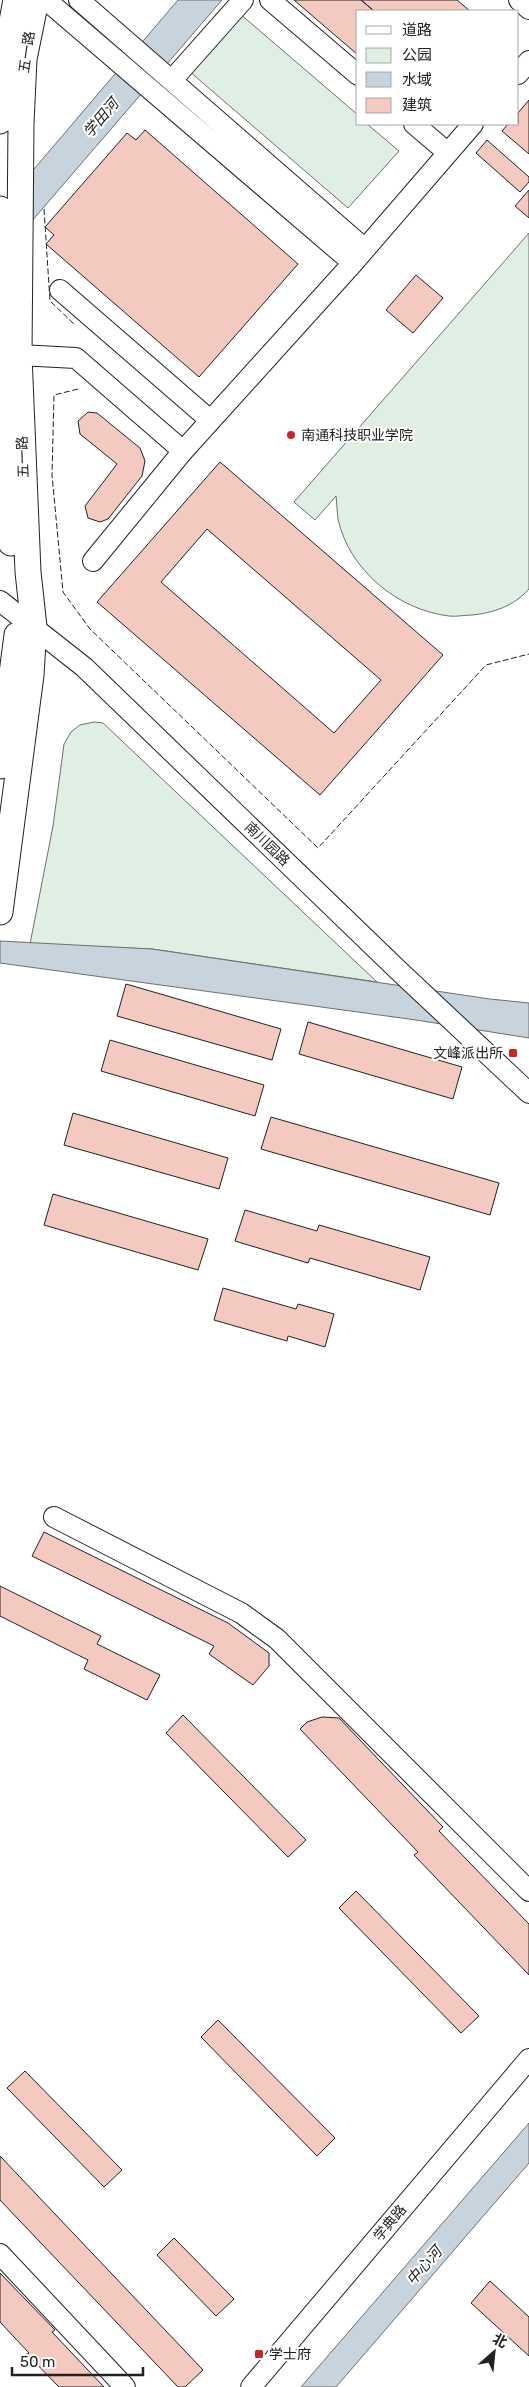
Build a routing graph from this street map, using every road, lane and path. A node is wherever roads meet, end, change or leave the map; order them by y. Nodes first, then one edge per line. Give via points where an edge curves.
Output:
1 (16, 0) edge
2 (36, 0) edge
3 (46, 0) edge
4 (79, 0) edge
5 (242, 0) edge
6 (270, 0) edge
7 (519, 0) edge
8 (529, 9) edge
9 (12, 38) edge
10 (529, 61) edge
11 (519, 73) edge
12 (356, 74) edge
13 (172, 80) junction
14 (0, 121) edge
15 (415, 125) edge
16 (472, 125) edge
17 (448, 153) junction
18 (0, 209) edge
19 (359, 256) junction
20 (1, 268) edge
21 (60, 290) dead end
22 (6, 355) edge
23 (210, 420) junction
24 (183, 451) junction
25 (93, 561) dead end
26 (0, 601) edge
27 (26, 622) junction
28 (0, 766) edge
29 (0, 912) edge
30 (529, 1092) edge
31 (54, 1517) dead end
32 (529, 1891) edge
33 (529, 2059) edge
34 (0, 2254) edge
35 (125, 2387) edge
36 (251, 2387) edge

1 - 9 main road, 五一路
2 - 9 main road, 五一路
3 - 19 street
4 - 13 street
5 - 13 street
6 - 12 street
7 - 8 street
9 - 14 main road, 五一路
9 - 22 main road, 五一路 via 24,59 20,250
10 - 11 street
13 - 19 street
15 - 17 street
16 - 17 street
17 - 19 street
18 - 20 main road, 五一路
19 - 23 street
20 - 22 main road, 五一路
21 - 23 street
22 - 24 street via 76,358
22 - 27 main road, 五一路 via 28,572
23 - 24 street
24 - 25 street
26 - 27 street, 南川园路
27 - 28 main road, 五一路 via 15,664
27 - 29 main road, 五一路 via 32,675
27 - 30 street, 南川园路 via 84,668
31 - 32 street via 241,1613 277,1639
33 - 36 street, 学典路
34 - 35 street

